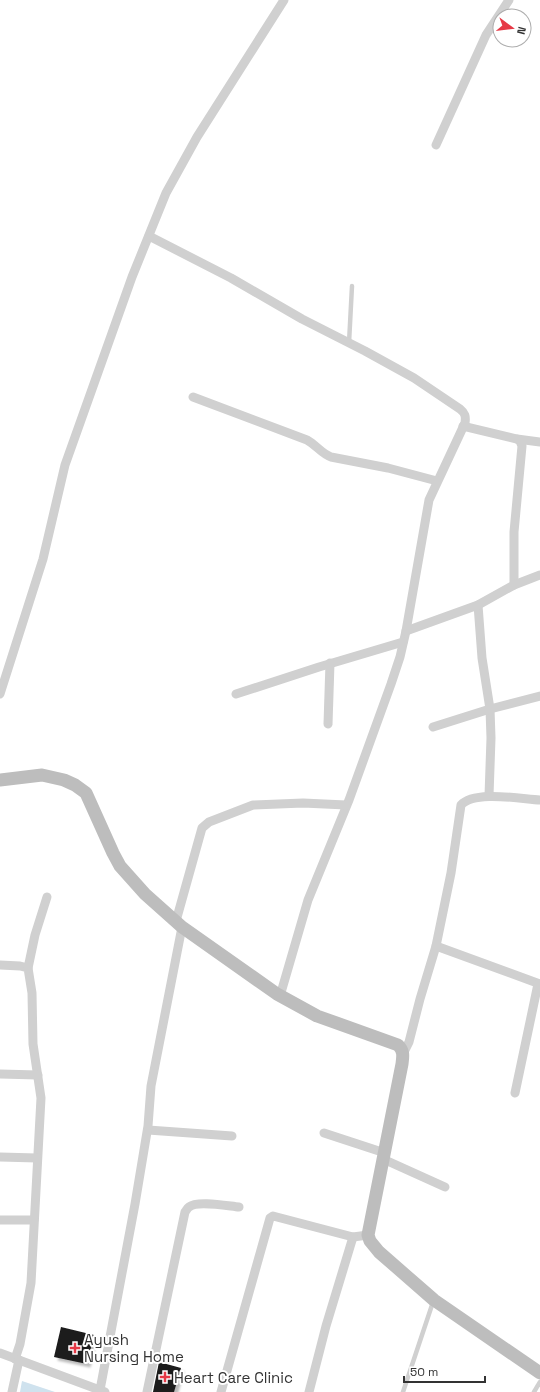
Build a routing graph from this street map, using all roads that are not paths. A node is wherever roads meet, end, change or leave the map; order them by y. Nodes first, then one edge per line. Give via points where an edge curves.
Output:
1 (284, 0) edge
2 (509, 0) edge
3 (436, 146) dead end
4 (149, 236) junction
5 (352, 286) dead end
6 (349, 343) junction
7 (193, 397) dead end
8 (463, 426) junction
9 (517, 439) junction
10 (540, 442) edge
11 (437, 480) junction
12 (540, 575) edge
13 (514, 585) junction
14 (478, 605) junction
15 (406, 631) junction
16 (403, 642) junction
17 (330, 663) junction
18 (3, 674) edge
19 (0, 694) edge
20 (236, 694) dead end
21 (540, 696) edge
22 (490, 709) junction
23 (328, 724) dead end
24 (433, 727) dead end
25 (0, 780) edge
26 (489, 796) junction
27 (540, 800) edge
28 (346, 805) junction
29 (47, 897) dead end
30 (179, 924) junction
31 (436, 946) junction
32 (0, 965) edge
33 (28, 968) junction
34 (539, 984) edge
35 (280, 996) junction
36 (403, 1054) junction
37 (0, 1074) edge
38 (38, 1075) junction
39 (515, 1093) dead end
40 (148, 1130) junction
41 (324, 1133) dead end
42 (232, 1136) dead end
43 (384, 1156) junction
44 (0, 1157) edge
45 (37, 1158) junction
46 (445, 1188) dead end
47 (239, 1207) dead end
48 (0, 1220) edge
49 (34, 1220) junction
50 (368, 1235) junction
51 (353, 1236) junction
52 (434, 1300) junction
53 (0, 1353) edge
54 (17, 1360) junction
55 (540, 1373) edge
56 (540, 1382) edge
57 (103, 1391) edge
58 (12, 1392) edge
59 (147, 1392) edge
60 (221, 1392) edge
61 (309, 1392) edge
62 (403, 1392) edge
63 (534, 1392) edge

1 - 4 street via 197,137 166,193
2 - 3 street via 486,35
4 - 6 street
4 - 18 street via 65,465 43,559
5 - 6 lane
6 - 8 street via 414,378 460,409 466,418
7 - 11 street via 307,440 326,455
8 - 9 street
8 - 11 street
9 - 10 street
9 - 13 street via 522,446 514,532
11 - 15 street via 426,512
12 - 13 street
13 - 14 street
14 - 15 street
14 - 22 street via 482,658
15 - 16 street
16 - 17 street
16 - 28 street via 391,684
17 - 20 street
17 - 23 street
18 - 19 street
21 - 22 street
22 - 24 street
22 - 26 street
25 - 30 street via 42,775 64,780 86,793 120,866 145,894
26 - 27 street
26 - 31 street via 468,799 461,805 451,873
28 - 30 street via 253,805 209,822 202,828
28 - 35 street via 308,900
29 - 33 street
30 - 35 street
30 - 40 street via 151,1086
31 - 34 street
31 - 36 street via 409,1042
32 - 33 street
33 - 38 street via 32,993 33,1044
34 - 39 street
35 - 36 street via 317,1016 398,1045
36 - 43 street
37 - 38 street
38 - 45 street via 40,1098
40 - 42 street
40 - 57 street
41 - 43 street
43 - 46 street
43 - 50 street
44 - 45 street
45 - 49 street
47 - 59 street via 193,1204 185,1212
48 - 49 street
49 - 54 street via 31,1283
50 - 51 street
50 - 52 street via 378,1252
51 - 60 street via 273,1216 270,1218
51 - 61 street
52 - 55 street
52 - 62 lane
53 - 54 street
54 - 57 street
54 - 58 street
56 - 63 lane

